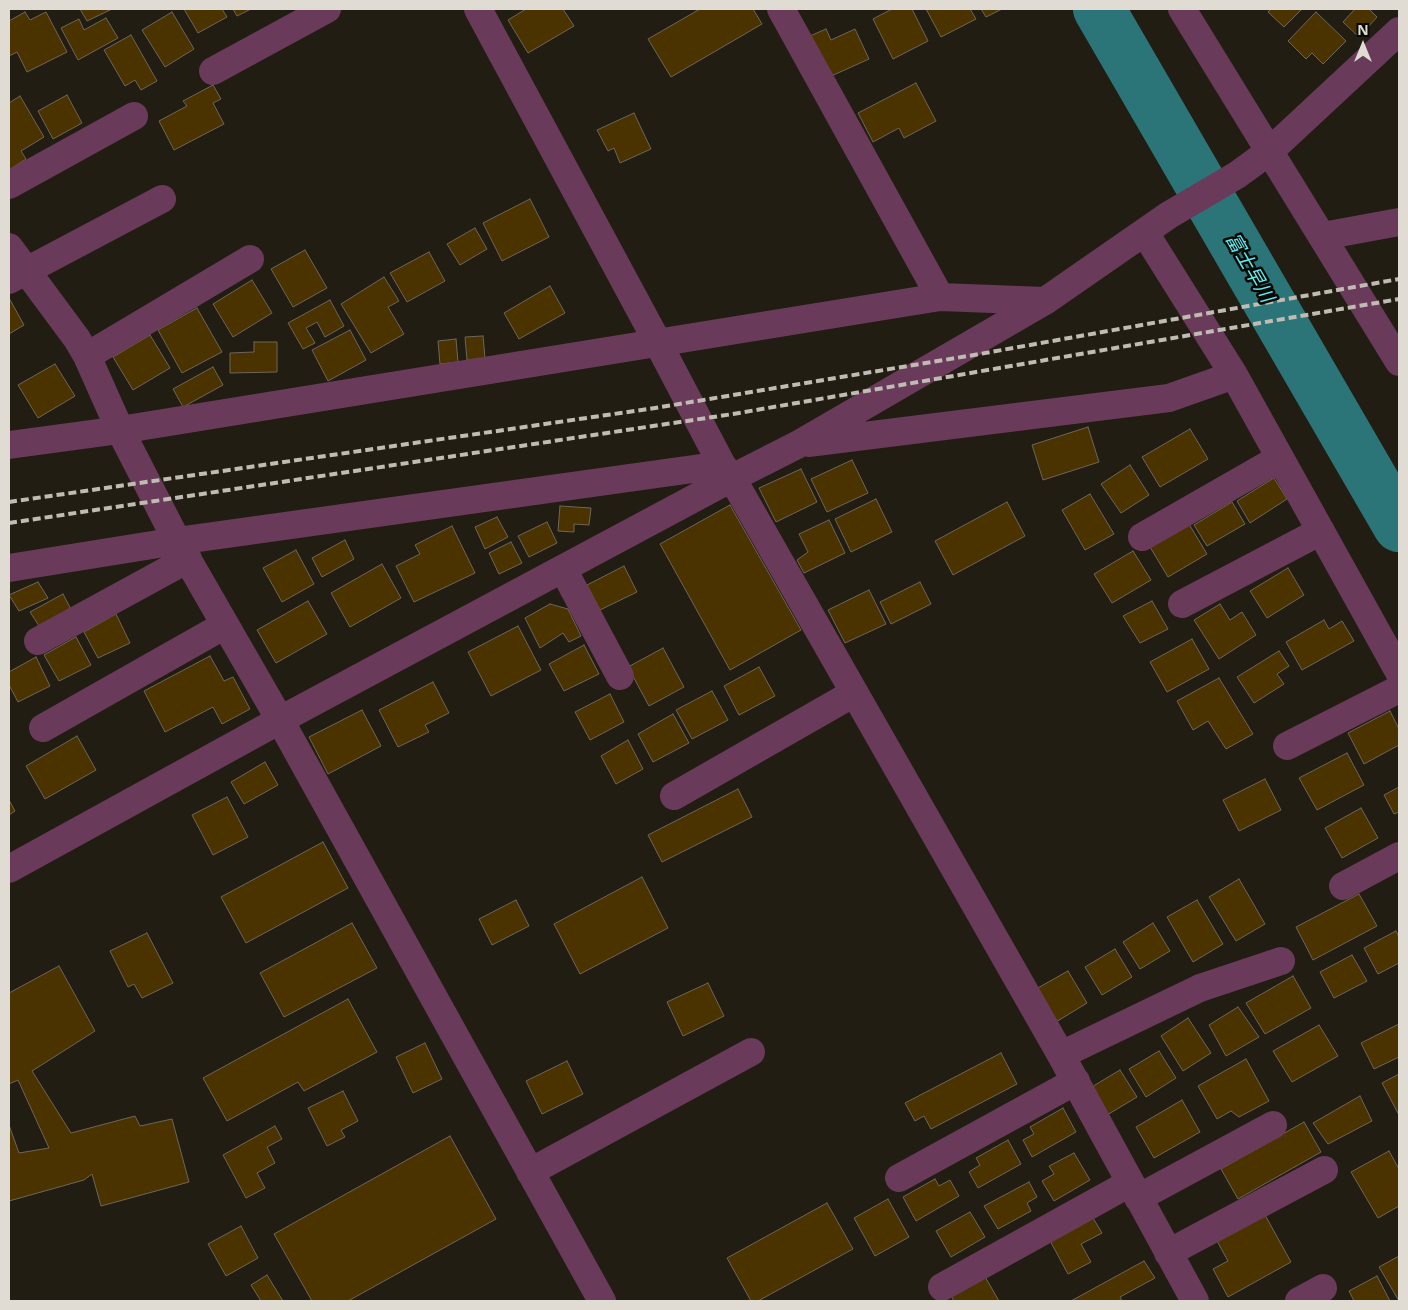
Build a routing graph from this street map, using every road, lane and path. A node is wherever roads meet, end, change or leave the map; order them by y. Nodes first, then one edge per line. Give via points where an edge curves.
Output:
1 (327, 9) edge
2 (478, 9) edge
3 (781, 9) edge
4 (1182, 9) edge
5 (1399, 31) edge
6 (213, 71) dead end
7 (134, 116) dead end
8 (1270, 151) junction
9 (9, 185) edge
10 (162, 199) dead end
11 (1399, 222) edge
12 (1145, 232) junction
13 (1323, 236) junction
14 (9, 248) edge
15 (250, 259) dead end
16 (17, 275) edge
17 (940, 297) junction
18 (1045, 301) junction
19 (658, 343) junction
20 (1397, 354) edge
21 (87, 356) junction
22 (1234, 375) junction
23 (120, 430) junction
24 (797, 444) junction
25 (9, 445) edge
26 (1280, 458) junction
27 (727, 472) junction
28 (1321, 531) junction
29 (1142, 537) dead end
30 (182, 550) junction
31 (9, 568) edge
32 (563, 569) junction
33 (1182, 604) dead end
34 (225, 625) junction
35 (38, 641) dead end
36 (1399, 672) edge
37 (620, 676) dead end
38 (1399, 689) edge
39 (854, 693) junction
40 (280, 720) junction
41 (43, 728) dead end
42 (1287, 746) dead end
43 (674, 796) dead end
44 (1399, 856) edge
45 (9, 869) edge
46 (1343, 886) dead end
47 (1281, 961) dead end
48 (751, 1052) dead end
49 (1061, 1055) junction
50 (1076, 1082) junction
51 (1273, 1125) dead end
52 (1324, 1170) dead end
53 (530, 1172) junction
54 (899, 1178) dead end
55 (1134, 1190) junction
56 (1168, 1253) junction
57 (942, 1287) dead end
58 (1323, 1288) dead end
59 (602, 1301) edge
60 (1195, 1301) edge
61 (1299, 1301) edge

1 - 6 street
2 - 19 street
3 - 17 street
4 - 8 street
5 - 8 street
7 - 9 street
8 - 12 street
8 - 13 street
10 - 16 street
11 - 13 street
12 - 18 street
12 - 22 street
13 - 20 street
14 - 16 street
15 - 21 street
16 - 21 street via 77,338
17 - 18 street
17 - 19 street
18 - 24 street
19 - 23 street
19 - 27 street
21 - 23 street
22 - 24 street via 1169,398
22 - 26 street
23 - 25 street
23 - 30 street
24 - 27 street
26 - 28 street
26 - 29 street
27 - 30 street
27 - 32 street
27 - 39 street
28 - 33 street
28 - 36 street
30 - 31 street
30 - 34 street
30 - 35 street
32 - 37 street
32 - 40 street
34 - 40 street
34 - 41 street
38 - 42 street
39 - 43 street
39 - 49 street
40 - 45 street
40 - 53 street
44 - 46 street
47 - 49 street via 1200,988
48 - 53 street
49 - 50 street
50 - 54 street
50 - 55 street
51 - 55 street
52 - 56 street
53 - 59 street
55 - 56 street
55 - 57 street
56 - 60 street
58 - 61 street

